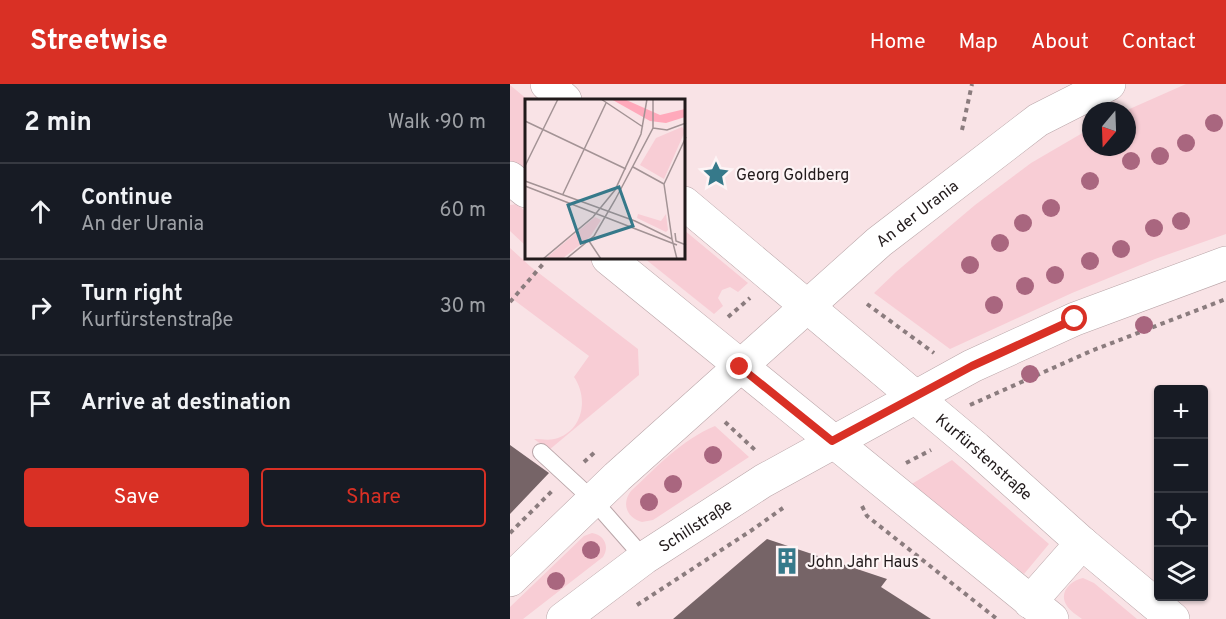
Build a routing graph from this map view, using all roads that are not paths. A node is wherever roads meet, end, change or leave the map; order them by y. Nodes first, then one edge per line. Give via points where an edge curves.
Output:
1 (547, 84) edge
2 (1109, 84) edge
3 (564, 99) edge
4 (510, 178) edge
5 (525, 190) edge
6 (686, 205) edge
7 (610, 260) edge
8 (1226, 263) edge
9 (808, 306) junction
10 (740, 367) junction
11 (915, 397) junction
12 (832, 441) junction
13 (541, 452) dead end
14 (593, 500) junction
15 (1082, 543) junction
16 (644, 558) junction
17 (510, 580) edge
18 (1041, 610) edge
19 (563, 619) edge
20 (1173, 619) edge

1 - 3 main road
2 - 9 main road, An der Urania via 1038,120 1011,139 879,243
4 - 5 main road
6 - 9 main road, Kurfürstenstraße
7 - 10 main road
8 - 11 main road via 1075,319
9 - 10 main road, An der Urania
9 - 11 main road, Kurfürstenstraße
10 - 12 main road
10 - 14 main road
11 - 12 main road
11 - 15 main road, Kurfürstenstraße
12 - 16 main road, Schillstraße
12 - 18 main road
13 - 14 lane
14 - 16 lane
14 - 17 main road
15 - 18 main road
15 - 20 main road, Kurfürstenstraße
16 - 19 main road, Schillstraße

